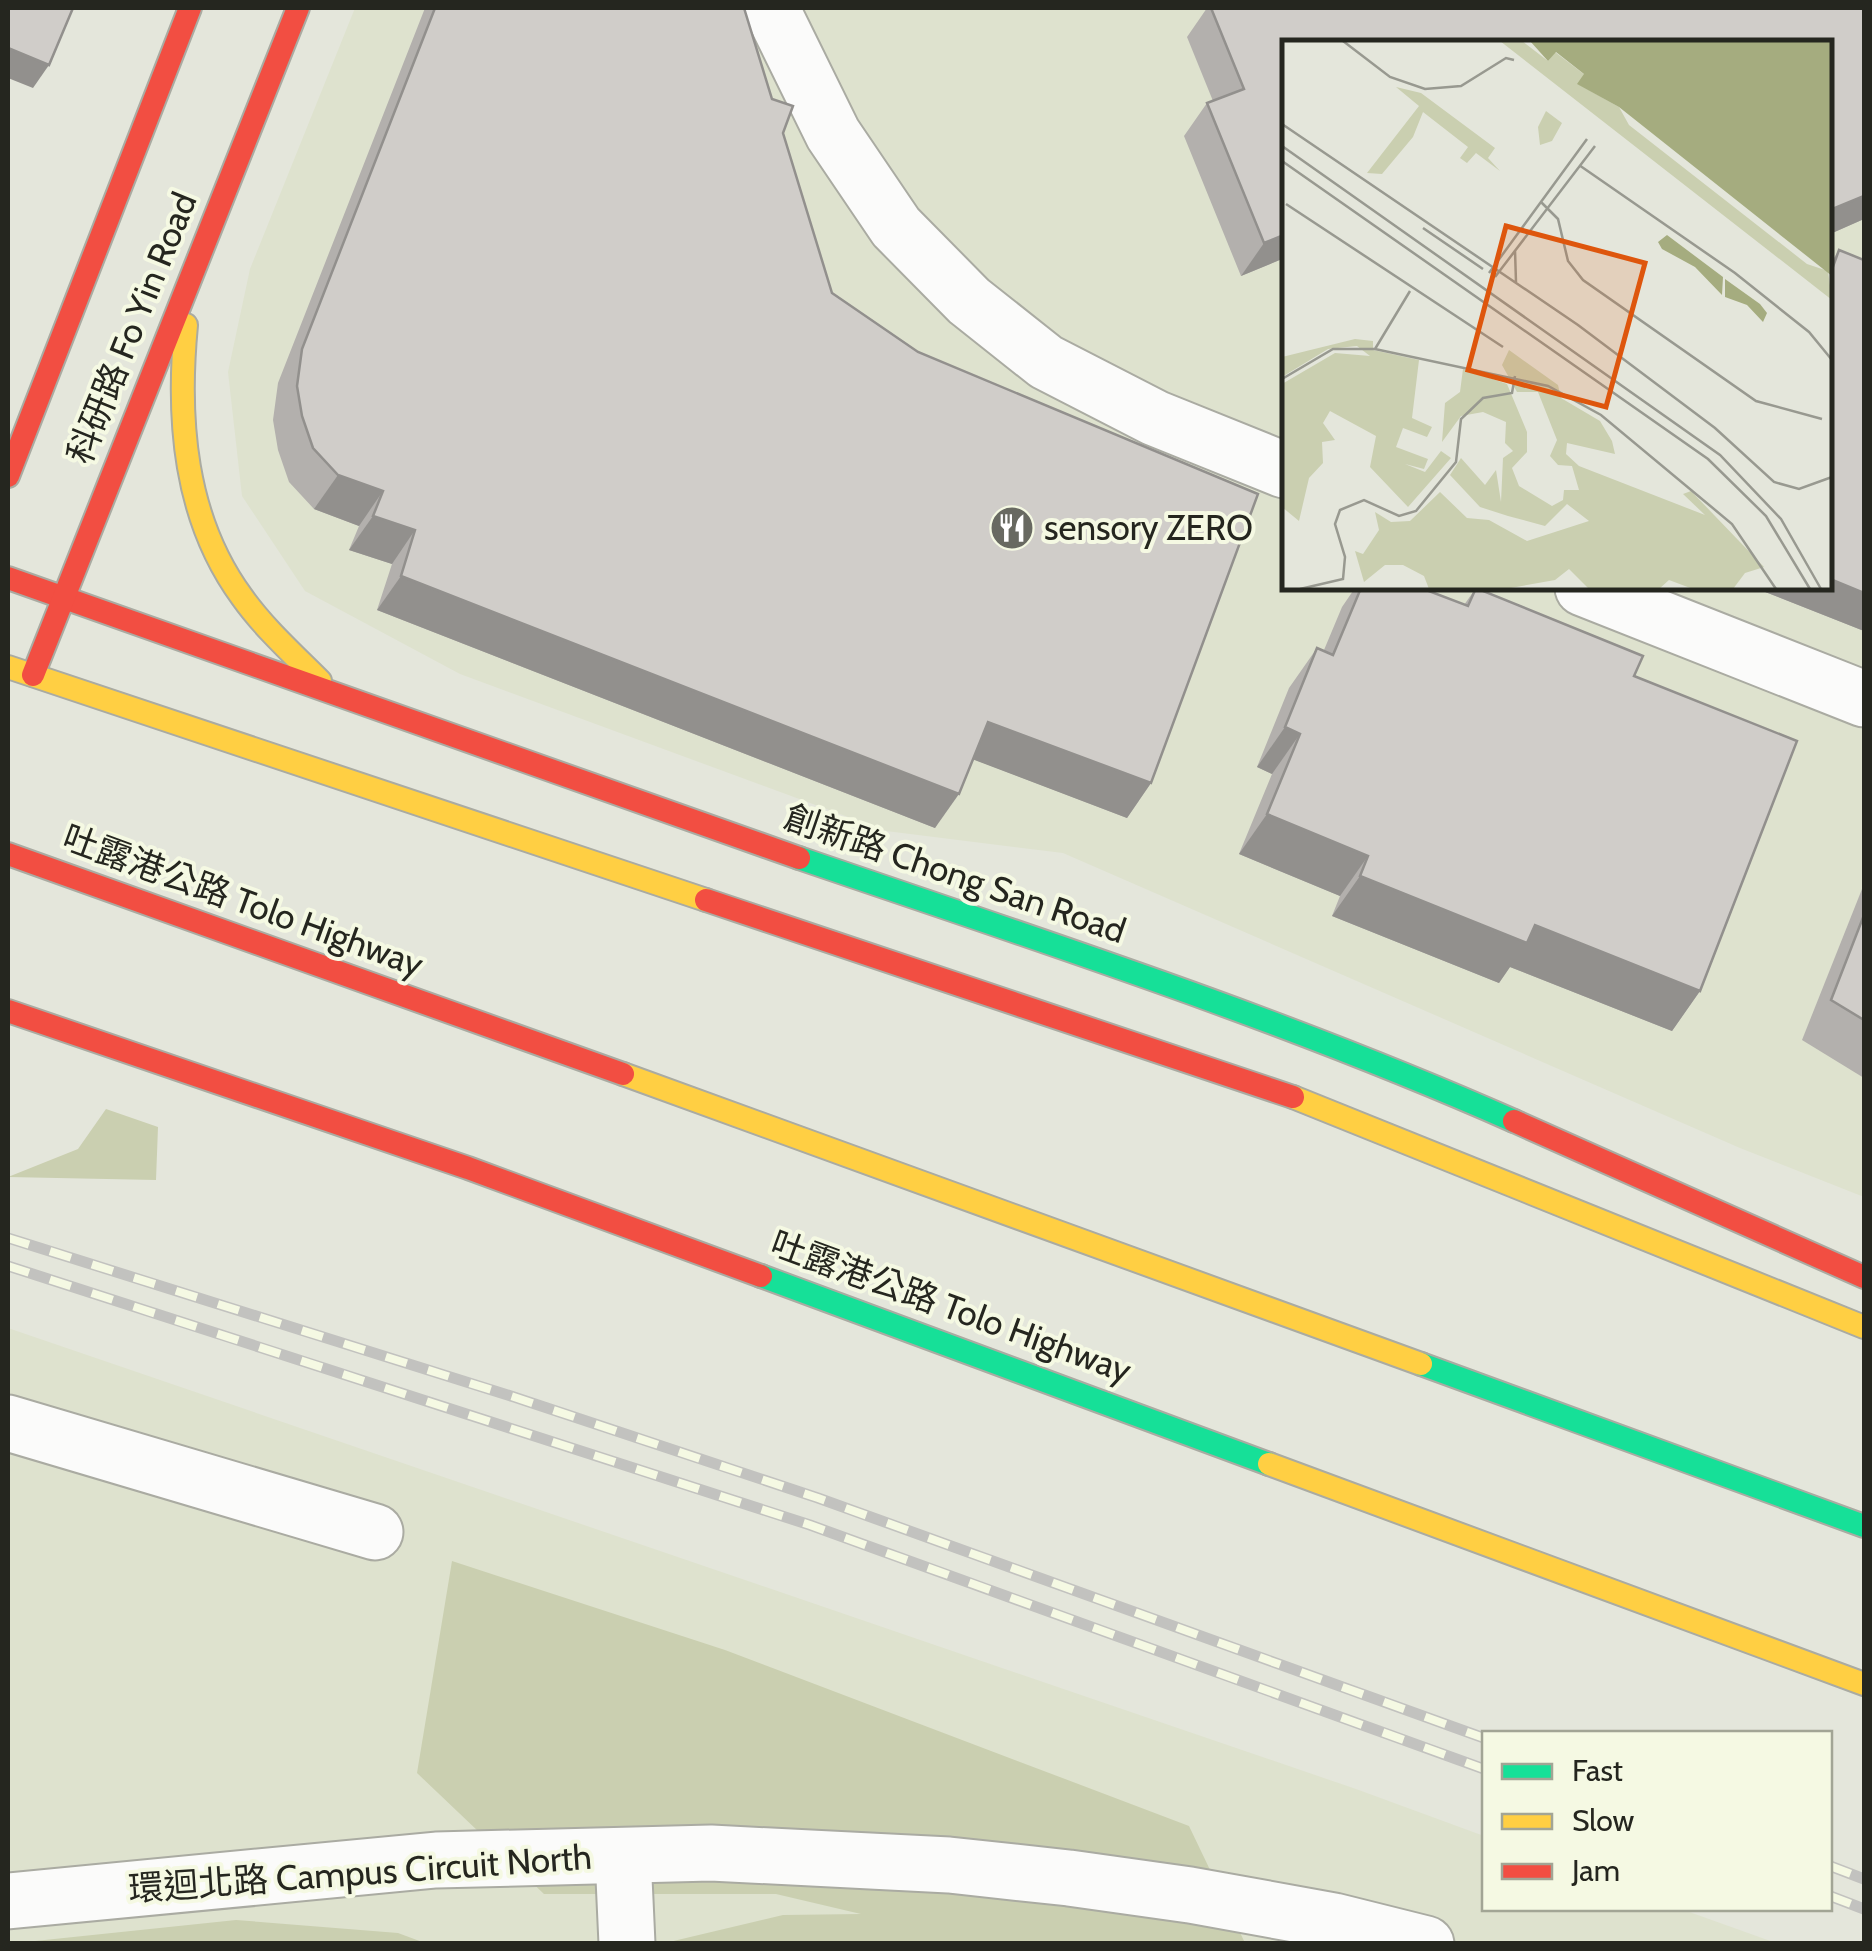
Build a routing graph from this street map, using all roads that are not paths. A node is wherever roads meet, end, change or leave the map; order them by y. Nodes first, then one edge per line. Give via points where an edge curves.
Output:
1 (190, 8) edge
2 (298, 8) edge
3 (771, 8) edge
4 (193, 268) junction
5 (57, 348) junction
6 (21, 379) dead end
7 (1282, 469) edge
8 (8, 476) edge
9 (8, 578) edge
10 (1588, 590) edge
11 (63, 598) junction
12 (8, 666) edge
13 (33, 675) junction
14 (328, 690) junction
15 (1864, 699) edge
16 (8, 854) edge
17 (8, 1011) edge
18 (1864, 1277) edge
19 (1864, 1327) edge
20 (8, 1424) edge
21 (1864, 1526) edge
22 (374, 1532) dead end
23 (1864, 1684) edge
24 (623, 1856) junction
25 (8, 1901) edge
26 (627, 1944) edge
27 (1426, 1944) edge

1 - 5 main road, 科研路 Fo Yin Road
2 - 4 main road, 科研路 Fo Yin Road
3 - 7 street via 833,134 864,180 896,227 969,301 1046,362 1154,418
4 - 11 main road, 科研路 Fo Yin Road
4 - 14 main road via 182,359 182,429 192,490 233,583
5 - 6 main road
5 - 8 main road, 科研路 Fo Yin Road
9 - 11 main road, 創新路 Chong San Road
10 - 15 street
11 - 13 main road, 科研路 Fo Yin Road
11 - 14 main road, 創新路 Chong San Road
12 - 13 main road
13 - 19 main road via 1278,1091
14 - 18 main road, 創新路 Chong San Road via 1243,1010 1391,1067
16 - 21 main road, 吐露港公路 Tolo Highway
17 - 23 main road, 吐露港公路 Tolo Highway via 468,1168
20 - 22 street
24 - 25 street, 環迴北路 Campus Circuit North via 436,1860
24 - 26 street
24 - 27 street, 環迴北路 Campus Circuit North via 711,1853 949,1864 1190,1895

